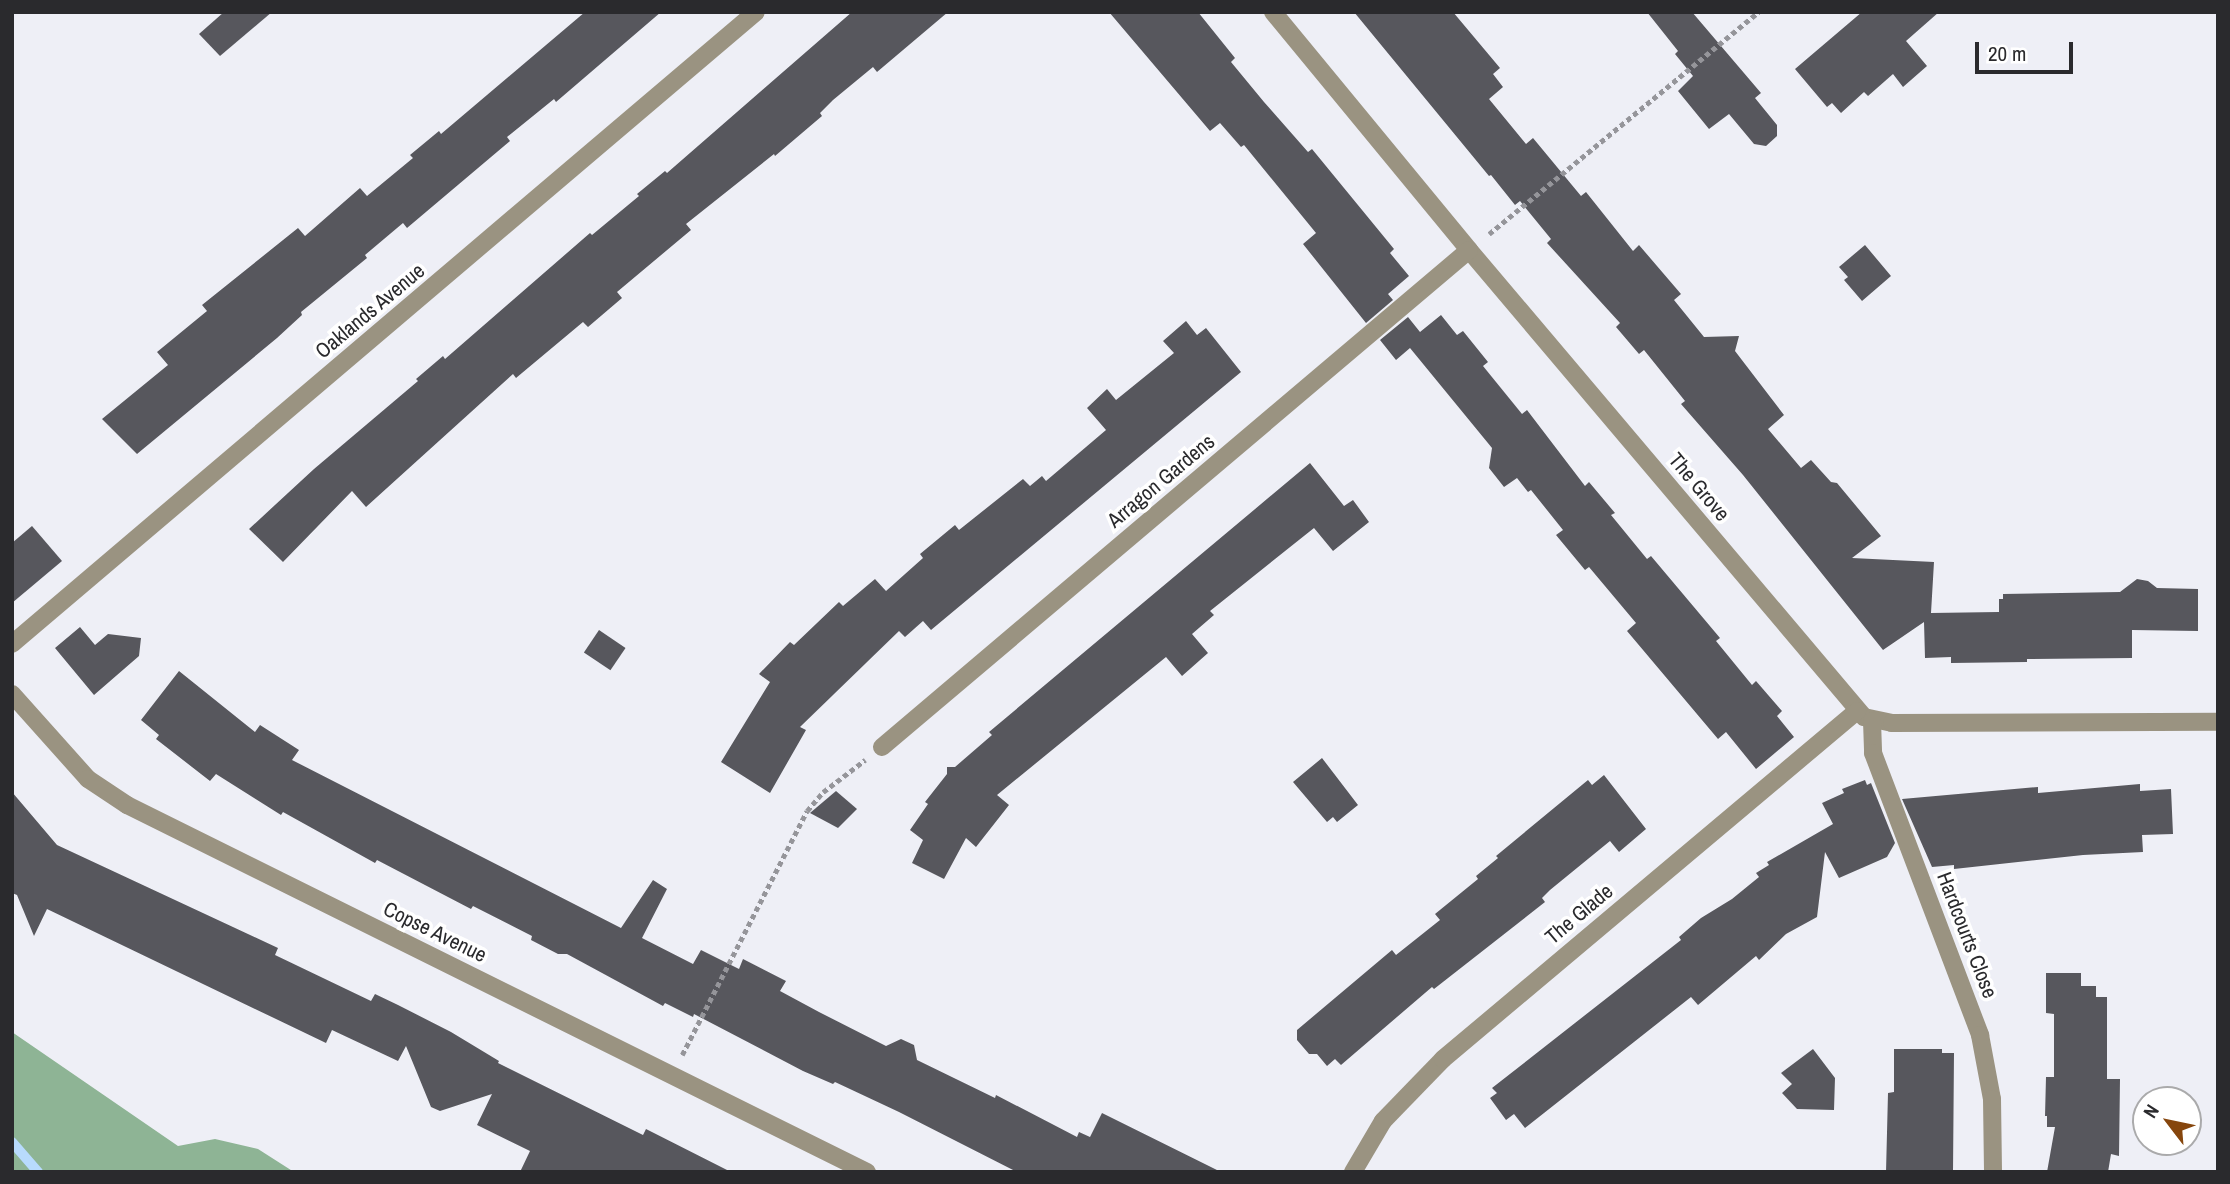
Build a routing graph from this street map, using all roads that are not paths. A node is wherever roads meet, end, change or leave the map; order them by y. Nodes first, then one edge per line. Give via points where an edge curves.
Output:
1 (757, 12) edge
2 (1273, 12) edge
3 (1469, 250) junction
4 (12, 644) edge
5 (12, 694) edge
6 (1865, 716) junction
7 (2218, 722) edge
8 (882, 747) road end
9 (867, 1172) edge
10 (1353, 1172) edge
11 (1993, 1172) edge

1 - 4 street, Oaklands Avenue
2 - 3 street, The Grove
3 - 6 street, The Grove
3 - 8 street, Arragon Gardens
5 - 9 street, Copse Avenue via 70,760 110,796
6 - 7 street via 1892,723
6 - 10 street, The Glade via 1443,1059 1383,1121
6 - 11 street, Hardcourts Close via 1873,753 1980,1035 1992,1099

